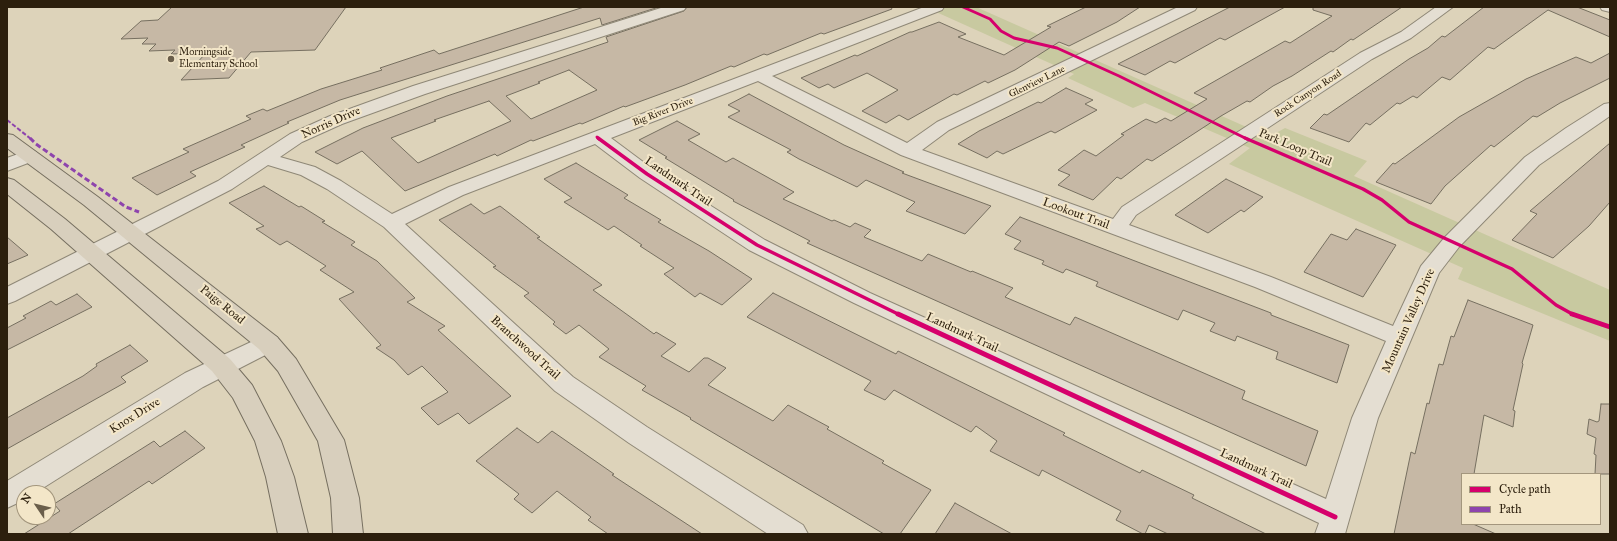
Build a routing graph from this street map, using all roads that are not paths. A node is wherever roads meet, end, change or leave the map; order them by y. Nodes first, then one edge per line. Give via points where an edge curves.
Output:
1 (679, 7) edge
2 (937, 7) edge
3 (1190, 7) edge
4 (1446, 7) edge
5 (1607, 7) edge
6 (1610, 8) edge
7 (758, 75) junction
8 (1610, 108) edge
9 (597, 138) junction
10 (7, 139) edge
11 (908, 151) junction
12 (30, 156) junction
13 (265, 158) junction
14 (7, 165) edge
15 (7, 184) edge
16 (391, 223) junction
17 (1116, 229) junction
18 (133, 233) junction
19 (92, 254) junction
20 (7, 296) edge
21 (1401, 338) junction
22 (268, 343) junction
23 (221, 366) junction
24 (7, 496) edge
25 (1332, 525) edge
26 (293, 534) edge
27 (348, 534) edge
28 (793, 534) edge

1 - 13 street, Norris Drive via 362,109 296,138
2 - 7 street, Big River Drive
3 - 11 street, Glenview Lane via 943,126
4 - 17 street, Rock Canyon Road via 1406,35 1366,56 1129,211
5 - 6 street
7 - 9 street, Big River Drive
7 - 11 street, Lookout Trail
8 - 21 street, Mountain Valley Drive via 1532,161 1452,242 1429,271
9 - 16 street, Big River Drive via 456,191
9 - 25 street, Landmark Trail via 653,178 757,245
10 - 12 main road, Paige Road
11 - 17 street, Lookout Trail
12 - 14 street
12 - 18 main road, Paige Road
13 - 16 street, Branchwood Trail via 308,171
13 - 18 street, Norris Drive via 225,185
15 - 19 main road
16 - 28 street, Branchwood Trail via 564,384
17 - 21 street, Lookout Trail via 1263,282
18 - 19 street, Norris Drive
18 - 22 main road, Paige Road
19 - 20 street, Norris Drive
19 - 23 main road
21 - 25 street, Mountain Valley Drive via 1365,418
22 - 23 street, Knox Drive
22 - 27 main road, Paige Road via 288,365 331,440 345,498
23 - 24 street, Knox Drive via 194,380
23 - 26 main road via 243,392 268,441

